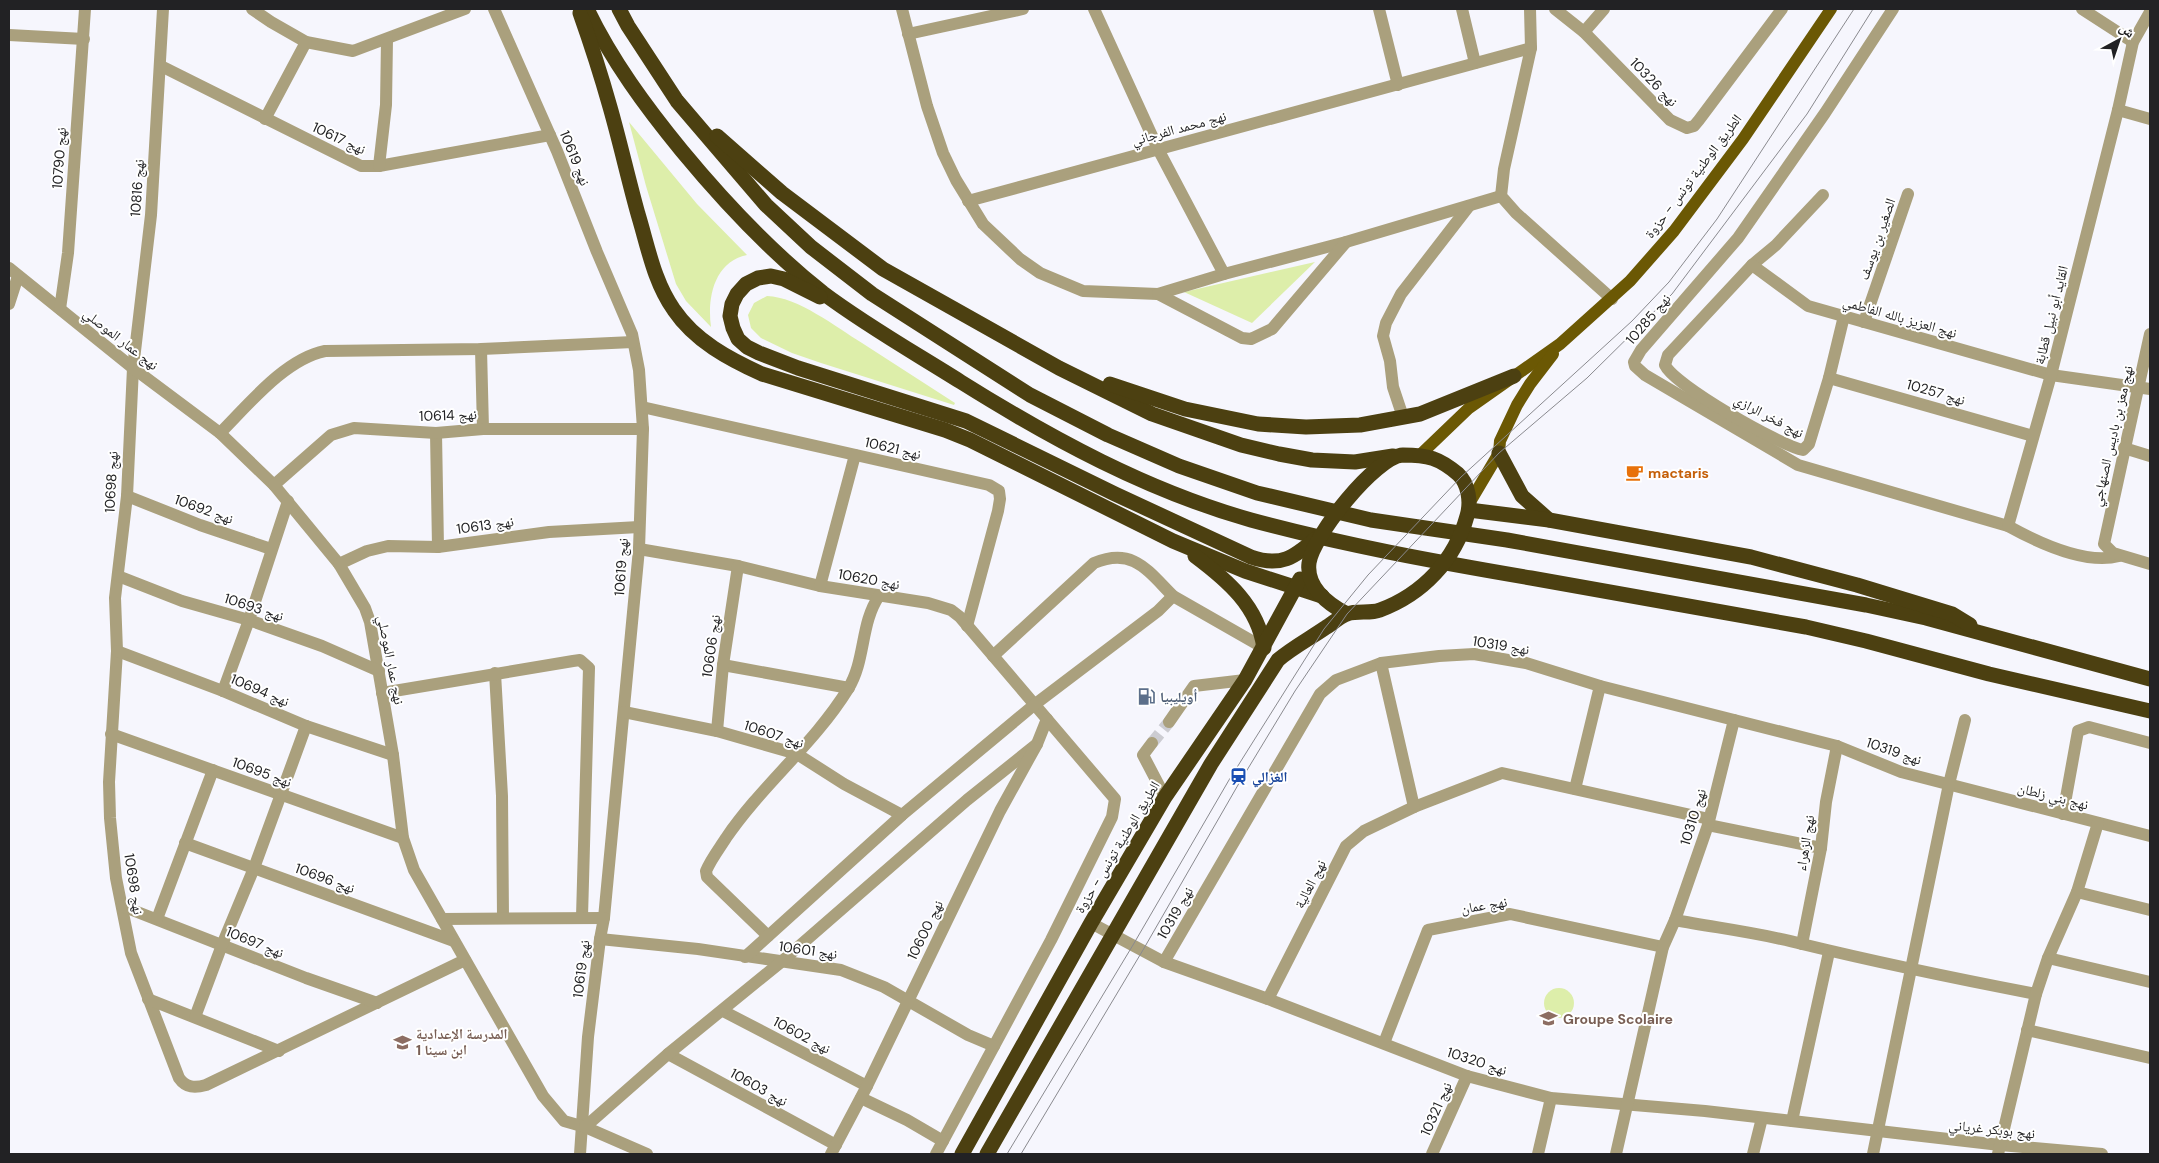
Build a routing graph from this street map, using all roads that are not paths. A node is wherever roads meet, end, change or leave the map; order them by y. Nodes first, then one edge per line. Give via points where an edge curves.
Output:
1 (85, 9) edge
2 (163, 9) edge
3 (252, 9) edge
4 (465, 9) edge
5 (494, 9) edge
6 (579, 9) edge
7 (587, 9) edge
8 (619, 9) edge
9 (902, 9) edge
10 (1023, 9) edge
11 (1094, 9) edge
12 (1380, 9) edge
13 (1462, 9) edge
14 (1530, 9) edge
15 (1555, 9) edge
16 (1604, 9) edge
17 (1782, 9) edge
18 (1831, 9) edge
19 (1893, 9) edge
20 (2082, 9) edge
21 (2150, 12) edge
22 (1584, 32) junction
23 (9, 34) edge
24 (908, 34) junction
25 (387, 39) junction
26 (84, 40) junction
27 (306, 42) junction
28 (2133, 42) junction
29 (1531, 48) junction
30 (1475, 63) junction
31 (161, 66) junction
32 (1398, 85) junction
33 (678, 101) junction
34 (2118, 110) junction
35 (266, 119) junction
36 (2150, 119) edge
37 (550, 135) junction
38 (1158, 149) junction
39 (379, 166) junction
40 (1908, 194) dead end
41 (1823, 195) dead end
42 (1502, 196) junction
43 (968, 201) junction
44 (1469, 206) junction
45 (1346, 242) junction
46 (1752, 265) junction
47 (13, 272) edge
48 (1224, 274) junction
49 (1158, 294) junction
50 (1612, 298) junction
51 (9, 304) edge
52 (60, 309) junction
53 (852, 313) junction
54 (1844, 316) junction
55 (1864, 322) junction
56 (2150, 334) edge
57 (634, 342) junction
58 (1560, 344) junction
59 (481, 348) junction
60 (133, 368) junction
61 (1059, 368) junction
62 (2051, 375) junction
63 (1514, 376) junction
64 (1830, 378) junction
65 (2144, 388) edge
66 (642, 407) junction
67 (1403, 417) junction
68 (484, 429) junction
69 (643, 429) junction
70 (220, 433) junction
71 (436, 433) junction
72 (2033, 436) junction
73 (2124, 448) junction
74 (1499, 452) junction
75 (855, 454) junction
76 (1400, 455) junction
77 (1420, 455) junction
78 (2150, 456) edge
79 (274, 485) junction
80 (127, 496) junction
81 (288, 501) junction
82 (1469, 506) junction
83 (1550, 520) junction
84 (2008, 526) junction
85 (639, 527) junction
86 (1324, 532) junction
87 (1173, 541) junction
88 (438, 546) junction
89 (271, 549) junction
90 (639, 549) junction
91 (2119, 556) junction
92 (1309, 562) junction
93 (339, 564) junction
94 (2150, 564) edge
95 (738, 566) junction
96 (118, 576) junction
97 (820, 586) junction
98 (1296, 586) junction
99 (880, 596) junction
100 (1172, 596) junction
101 (1322, 596) junction
102 (1347, 614) junction
103 (249, 620) junction
104 (968, 626) junction
105 (1991, 637) junction
106 (1264, 648) junction
107 (117, 651) junction
108 (993, 656) junction
109 (1381, 663) junction
110 (723, 665) junction
111 (379, 671) junction
112 (495, 673) junction
113 (2150, 679) edge
114 (1245, 680) junction
115 (1600, 686) junction
116 (849, 688) junction
117 (223, 691) junction
118 (382, 692) junction
119 (1034, 704) junction
120 (2150, 711) edge
121 (624, 712) junction
122 (1047, 719) junction
123 (1734, 720) junction
124 (1964, 720) dead end
125 (1169, 722) tunnel mouth
126 (306, 726) junction
127 (717, 731) junction
128 (111, 734) junction
129 (1152, 743) tunnel mouth
130 (2150, 743) edge
131 (1037, 744) junction
132 (1837, 746) junction
133 (797, 754) junction
134 (393, 755) junction
135 (213, 770) junction
136 (1949, 784) junction
137 (1574, 789) junction
138 (282, 794) junction
139 (1165, 797) junction
140 (1410, 810) junction
141 (902, 814) junction
142 (2063, 814) junction
143 (1709, 822) junction
144 (2098, 823) junction
145 (2150, 836) edge
146 (403, 838) junction
147 (186, 843) junction
148 (1821, 848) junction
149 (254, 868) junction
150 (2077, 892) junction
151 (122, 906) junction
152 (2150, 910) edge
153 (582, 917) junction
154 (503, 918) junction
155 (604, 918) junction
156 (157, 919) junction
157 (442, 919) junction
158 (1675, 920) junction
159 (1091, 922) junction
160 (1112, 933) junction
161 (768, 936) junction
162 (600, 939) junction
163 (454, 942) junction
164 (1802, 944) junction
165 (222, 945) junction
166 (1663, 947) junction
167 (1828, 952) junction
168 (744, 957) junction
169 (2048, 958) junction
170 (465, 960) junction
171 (781, 962) junction
172 (1164, 962) junction
173 (1910, 969) junction
174 (2150, 982) edge
175 (2036, 994) junction
176 (148, 999) junction
177 (1268, 999) junction
178 (908, 1000) junction
179 (377, 1003) junction
180 (723, 1011) junction
181 (195, 1017) junction
182 (2027, 1030) junction
183 (1384, 1043) junction
184 (994, 1046) junction
185 (279, 1051) junction
186 (668, 1054) junction
187 (2150, 1058) edge
188 (1467, 1076) junction
189 (867, 1086) junction
190 (861, 1098) junction
191 (1551, 1098) junction
192 (1627, 1104) junction
193 (1762, 1118) junction
194 (1792, 1121) junction
195 (583, 1126) junction
196 (1878, 1131) junction
197 (943, 1141) junction
198 (834, 1150) edge
199 (1999, 1150) edge
200 (580, 1154) edge
201 (647, 1154) edge
202 (936, 1154) edge
203 (962, 1154) edge
204 (987, 1154) edge
205 (1432, 1154) edge
206 (1538, 1154) edge
207 (1616, 1154) edge
208 (1753, 1154) edge
209 (1873, 1154) edge
210 (2083, 1154) edge
211 (2102, 1154) edge

1 - 26 street, نهج 10790
2 - 31 street, نهج 10816
3 - 27 street
4 - 25 street
5 - 37 street, نهج 10619
6 - 87 highway via 611,108 624,166 656,273 664,293 688,327 734,362 970,440
7 - 53 highway via 616,63 650,112 716,192 756,234 822,292
8 - 33 highway
9 - 24 street
10 - 24 street
11 - 38 street
12 - 32 street
13 - 30 street
14 - 29 street
15 - 22 street, نهج 10326
16 - 22 street
17 - 22 street, نهج 10326 via 1699,120 1687,128 1670,120
18 - 50 main road, الطريق الوطنية تونس - حزوة via 1743,139 1674,231
19 - 84 street, نهج 10285 via 1738,238 1634,362 1645,375 1798,465
20 - 28 street
21 - 28 street, القايد أبو نبيل قطابة
23 - 26 street
24 - 43 street via 943,153
25 - 27 street via 353,51
25 - 39 street via 386,105
26 - 52 street, نهج 10790 via 68,253
27 - 35 street
28 - 34 street, القايد أبو نبيل قطابة
29 - 30 street, نهج محمد الفرجاني
29 - 42 street via 1504,168
30 - 32 street, نهج محمد الفرجاني
31 - 35 street, نهج 10617
31 - 60 street, نهج 10816 via 151,215
32 - 38 street, نهج محمد الفرجاني
33 - 61 highway via 782,193 883,269
33 - 105 highway via 766,205 811,247 872,294 1030,395 1178,466 1257,493 1371,520 1507,540 1812,594 1926,618
34 - 36 street
34 - 62 street, القايد أبو نبيل قطابة
35 - 39 street, نهج 10617 via 361,166
37 - 39 street, نهج 10617
37 - 57 street, نهج 10619
38 - 43 street, نهج محمد الفرجاني
38 - 48 street
40 - 55 street, الصغير بن يوسف
41 - 46 street via 1776,245
42 - 44 street
42 - 50 street via 1516,213
43 - 49 street via 983,224 1040,273 1083,291
44 - 45 street
44 - 67 street via 1401,294 1386,323 1383,336 1393,387
45 - 48 street
45 - 49 street via 1272,329 1251,340
46 - 54 street, نهج العزيز بالله الفاطمي via 1808,306
46 - 64 street, نهج فخر الرازي via 1668,355 1665,365 1676,378 1739,419 1802,450 1809,444
47 - 51 street
47 - 52 street, نهج عمار الموصلي
48 - 49 street
50 - 58 main road, الطريق الوطنية تونس - حزوة
52 - 60 street, نهج عمار الموصلي
53 - 86 highway via 784,279 771,276 746,284 734,299 730,316 738,339 758,353 966,421 1251,557 1272,562 1284,560
53 - 120 highway via 1018,418 1094,458 1171,492 1249,519 1357,546 1806,627
54 - 55 street, نهج العزيز بالله الفاطمي
54 - 64 street, نهج فخر الرازي
55 - 62 street, نهج العزيز بالله الفاطمي
56 - 65 street, نهج معز بن باديس الصنهاجي
57 - 59 street
57 - 66 street, نهج 10619
58 - 63 main road, الطريق الوطنية تونس - حزوة
58 - 74 main road, الطريق الوطنية تونس - حزوة via 1517,406 1500,441
59 - 68 street
59 - 70 street via 314,353 295,363
60 - 70 street, نهج عمار الموصلي
60 - 80 street, نهج 10698
61 - 67 highway via 1186,409 1258,424 1306,427 1360,425
61 - 76 highway via 1152,414 1241,445 1287,456 1334,461 1355,462
62 - 65 street, نهج العزيز بالله الفاطمي
62 - 72 street, القايد أبو نبيل قطابة
63 - 67 highway via 1420,414
63 - 77 main road, الطريق الوطنية تونس - حزوة via 1470,408
64 - 72 street, نهج 10257
65 - 73 street, نهج معز بن باديس الصنهاجي
66 - 69 street, نهج 10619
66 - 75 street, نهج 10621
68 - 69 street, نهج 10614
68 - 71 street, نهج 10614
69 - 85 street, نهج 10619
70 - 79 street, نهج عمار الموصلي
71 - 79 street, نهج 10614 via 354,428 340,431 331,435
71 - 88 street
72 - 84 street, القايد أبو نبيل قطابة
73 - 78 street
73 - 91 street, نهج معز بن باديس الصنهاجي via 2104,544
74 - 82 main road, الطريق الوطنية تونس - حزوة
74 - 83 highway via 1522,496
75 - 97 street
75 - 104 street, نهج 10621 via 989,485 999,491 998,511
76 - 77 highway
76 - 86 highway via 1370,474
77 - 82 highway via 1436,458 1461,477
79 - 81 street, نهج عمار الموصلي
80 - 89 street, نهج 10692
80 - 96 street, نهج 10698
81 - 89 street
81 - 93 street, نهج عمار الموصلي
82 - 83 highway
82 - 102 highway via 1455,546 1426,582 1407,598 1378,611
83 - 105 highway via 1751,557 1857,585 1952,614
84 - 91 street via 2057,549 2107,559
85 - 88 street, نهج 10613 via 549,532
85 - 90 street, نهج 10619
86 - 92 highway
87 - 98 highway via 1245,571
87 - 106 highway via 1230,584 1255,618
88 - 93 street, نهج 10613 via 388,546 367,551
89 - 103 street
90 - 95 street, نهج 10620
90 - 121 street, نهج 10619
91 - 94 street
92 - 98 highway, الطريق الوطنية تونس - حزوة
92 - 101 highway via 1310,577
93 - 111 street, نهج عمار الموصلي via 365,608
95 - 97 street, نهج 10620
95 - 110 street, نهج 10606
96 - 103 street, نهج 10693 via 182,601
96 - 107 street, نهج 10698
97 - 99 street, نهج 10620
98 - 101 highway
98 - 106 highway, الطريق الوطنية تونس - حزوة
99 - 104 street, نهج 10620 via 951,610
99 - 116 street via 869,614 856,673
100 - 106 street
100 - 108 street via 1149,571 1130,558 1110,556 1094,563
100 - 119 street via 1158,611
101 - 102 highway
102 - 160 highway via 1278,660 1210,764
103 - 111 street, نهج 10693
103 - 117 street
104 - 108 street, نهج 10620
105 - 113 highway
106 - 114 highway, الطريق الوطنية تونس - حزوة
107 - 117 street, نهج 10694
107 - 128 street, نهج 10698
108 - 119 street, نهج 10620
109 - 115 street, نهج 10319 via 1474,654 1526,663
109 - 140 street
109 - 172 street, نهج 10319 via 1336,680 1320,694
110 - 116 street
110 - 127 street, نهج 10606
111 - 118 street, نهج عمار الموصلي
112 - 118 street
112 - 153 street via 580,660 590,668
112 - 154 street via 502,796
114 - 125 street via 1194,686
114 - 139 highway, الطريق الوطنية تونس - حزوة
115 - 123 street, نهج 10319
115 - 137 street
116 - 133 street
117 - 126 street, نهج 10694
118 - 134 street, نهج عمار الموصلي
119 - 122 street, نهج 10620
119 - 141 street
121 - 127 street, نهج 10607
121 - 155 street, نهج 10619
122 - 131 street, نهج 10600
122 - 184 street via 1113,793 1115,810
123 - 132 street, نهج 10319
123 - 143 street, نهج 10310
124 - 136 street
126 - 134 street, نهج 10694
126 - 138 street
127 - 133 street, نهج 10607
128 - 135 street, نهج 10695
128 - 151 street, نهج 10698 via 110,818
129 - 139 street via 1143,755
130 - 142 street via 2089,727 2078,731
131 - 171 street via 967,800
131 - 178 street, نهج 10600 via 1000,811
132 - 136 street, نهج 10319 via 1900,772
132 - 148 street, نهج الزهراء
133 - 141 street, نهج 10607 via 844,784
133 - 161 street via 742,814 706,870 707,877
134 - 146 street, نهج عمار الموصلي
135 - 138 street, نهج 10695
135 - 147 street
136 - 142 street, نهج بني زلطان
136 - 173 street
137 - 140 street, نهج العالية via 1502,773
137 - 143 street, نهج العالية
138 - 146 street, نهج 10695
138 - 149 street
139 - 159 highway, الطريق الوطنية تونس - حزوة
140 - 177 street, نهج العالية via 1364,831 1346,846
141 - 161 street
142 - 144 street, نهج بني زلطان
143 - 148 street, نهج العالية
143 - 158 street, نهج 10310
144 - 145 street, نهج بني زلطان
144 - 150 street
146 - 157 street, نهج عمار الموصلي via 414,870
147 - 149 street, نهج 10696
147 - 156 street
148 - 164 street, نهج الزهراء
149 - 163 street, نهج 10696
149 - 165 street
150 - 152 street
150 - 169 street
151 - 156 street, نهج 10697
151 - 176 street, نهج 10698 via 131,953
153 - 154 street
153 - 155 street
154 - 157 street
155 - 162 street, نهج 10619
156 - 165 street, نهج 10697
157 - 163 street, نهج عمار الموصلي
158 - 164 street
158 - 166 street, نهج 10310
159 - 160 street, نهج 10320
159 - 203 highway, الطريق الوطنية تونس - حزوة
160 - 172 street, نهج 10320
160 - 204 highway
161 - 168 street
162 - 168 street, نهج 10601
162 - 195 street, نهج 10619 via 588,1037
163 - 170 street, نهج عمار الموصلي
164 - 167 street
165 - 179 street, نهج 10697
165 - 181 street
166 - 183 street, نهج عمان via 1510,914 1428,930
166 - 192 street, نهج 10310
167 - 173 street
167 - 194 street
168 - 171 street, نهج 10601
169 - 174 street
169 - 175 street
170 - 179 street, نهج 10698
170 - 195 street, نهج عمار الموصلي via 543,1096 564,1121
171 - 178 street, نهج 10601 via 841,970
171 - 180 street
172 - 177 street, نهج 10320
173 - 175 street
173 - 196 street
175 - 182 street
176 - 181 street
176 - 185 street, نهج 10698 via 177,1073 183,1084 189,1087 206,1085
177 - 183 street, نهج 10320
178 - 184 street, نهج 10601 via 968,1035
178 - 189 street, نهج 10600
179 - 185 street, نهج 10698
180 - 186 street
180 - 189 street, نهج 10602
181 - 185 street
182 - 187 street
182 - 199 street
183 - 188 street, نهج 10320
184 - 197 street
186 - 195 street
186 - 198 street, نهج 10603
188 - 191 street, نهج 10320
188 - 205 street, نهج 10321
189 - 190 street, نهج 10600
190 - 197 street
190 - 198 street, نهج 10600
191 - 192 street, نهج 10320
191 - 206 street
192 - 193 street, نهج 10320
192 - 207 street, نهج 10310
193 - 194 street, نهج 10320
193 - 208 street
194 - 196 street, نهج 10320
195 - 200 street, نهج 10619
195 - 201 street, نهج عمار الموصلي
196 - 199 street, نهج بوبكر غرياني
196 - 209 street
197 - 202 street
199 - 210 street, نهج بوبكر غرياني
210 - 211 street, نهج بوبكر غرياني

